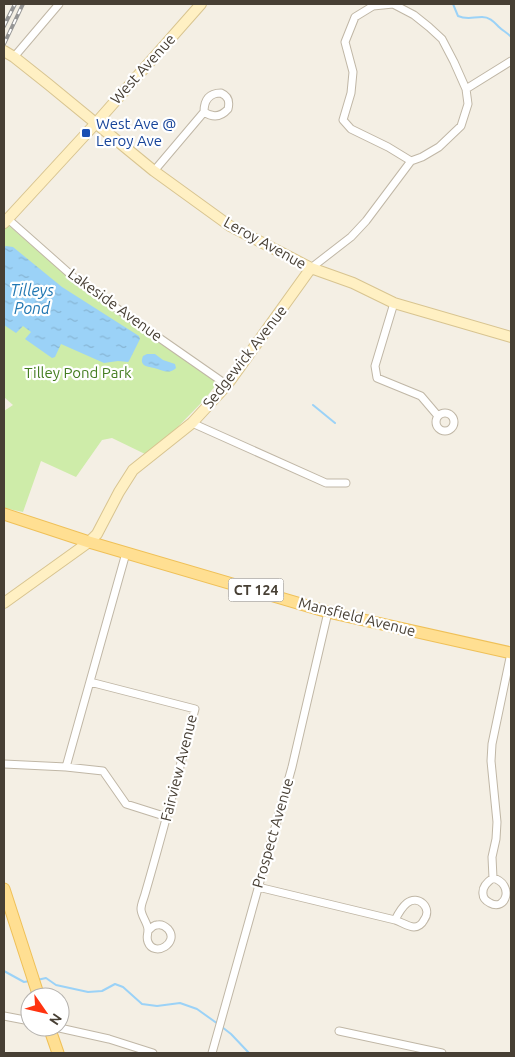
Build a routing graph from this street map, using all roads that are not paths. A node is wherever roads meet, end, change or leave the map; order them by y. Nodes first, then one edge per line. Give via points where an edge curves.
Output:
1 (59, 4) edge
2 (201, 4) edge
3 (4, 51) edge
4 (14, 56) junction
5 (511, 61) edge
6 (466, 89) junction
7 (204, 112) dead end
8 (96, 123) junction
9 (411, 161) junction
10 (154, 170) junction
11 (6, 221) edge
12 (311, 268) junction
13 (394, 303) junction
14 (511, 337) edge
15 (227, 385) junction
16 (438, 416) dead end
17 (192, 423) junction
18 (346, 483) dead end
19 (4, 514) edge
20 (89, 542) junction
21 (126, 553) junction
22 (4, 603) edge
23 (328, 612) junction
24 (511, 653) edge
25 (90, 682) junction
26 (4, 764) edge
27 (66, 767) junction
28 (167, 817) junction
29 (493, 878) dead end
30 (258, 887) junction
31 (4, 889) edge
32 (395, 920) junction
33 (148, 931) dead end
34 (36, 987) edge
35 (4, 1016) edge
36 (20, 1018) edge
37 (70, 1030) edge
38 (340, 1031) dead end
39 (52, 1037) edge
40 (58, 1053) edge
41 (153, 1053) edge
42 (212, 1053) edge
43 (442, 1053) edge

1 - 4 street
2 - 8 street, West Avenue
3 - 4 street, Leroy Avenue
4 - 8 street, Leroy Avenue
5 - 6 street
6 - 9 street via 468,104 461,126 439,147
6 - 9 street via 442,40 414,15 393,4 374,6 355,17 345,42 353,72 343,120 351,129
7 - 10 street
8 - 10 street, Leroy Avenue
8 - 11 street, West Avenue
9 - 12 street via 366,221
10 - 12 street, Leroy Avenue via 230,226
11 - 15 street, Lakeside Avenue via 79,282
12 - 13 street, Leroy Avenue
12 - 15 street, Sedgewick Avenue
13 - 14 street, Leroy Avenue
13 - 16 street via 375,366 377,378 421,396
15 - 17 street, Sedgewick Avenue
17 - 18 street via 326,482
17 - 20 street, Sedgewick Avenue via 133,470 97,534
19 - 20 main road, Mansfield Avenue / CT 124
20 - 21 main road, Mansfield Avenue / CT 124
20 - 22 street, Sedgewick Avenue
21 - 23 main road, Mansfield Avenue / CT 124
21 - 25 street
23 - 24 main road, Mansfield Avenue / CT 124
23 - 30 street, Prospect Avenue via 292,767
24 - 29 street via 492,744 497,822
25 - 27 street
25 - 28 street, Fairview Avenue via 195,709
26 - 27 street
27 - 28 street via 103,771 126,804
28 - 33 street, Fairview Avenue via 141,909
30 - 32 street
30 - 42 street, Prospect Avenue
31 - 34 main road
32 - 32 street via 406,903 412,900 422,903 428,913 422,924 415,927
35 - 36 street
37 - 41 street
38 - 43 street
39 - 40 main road

